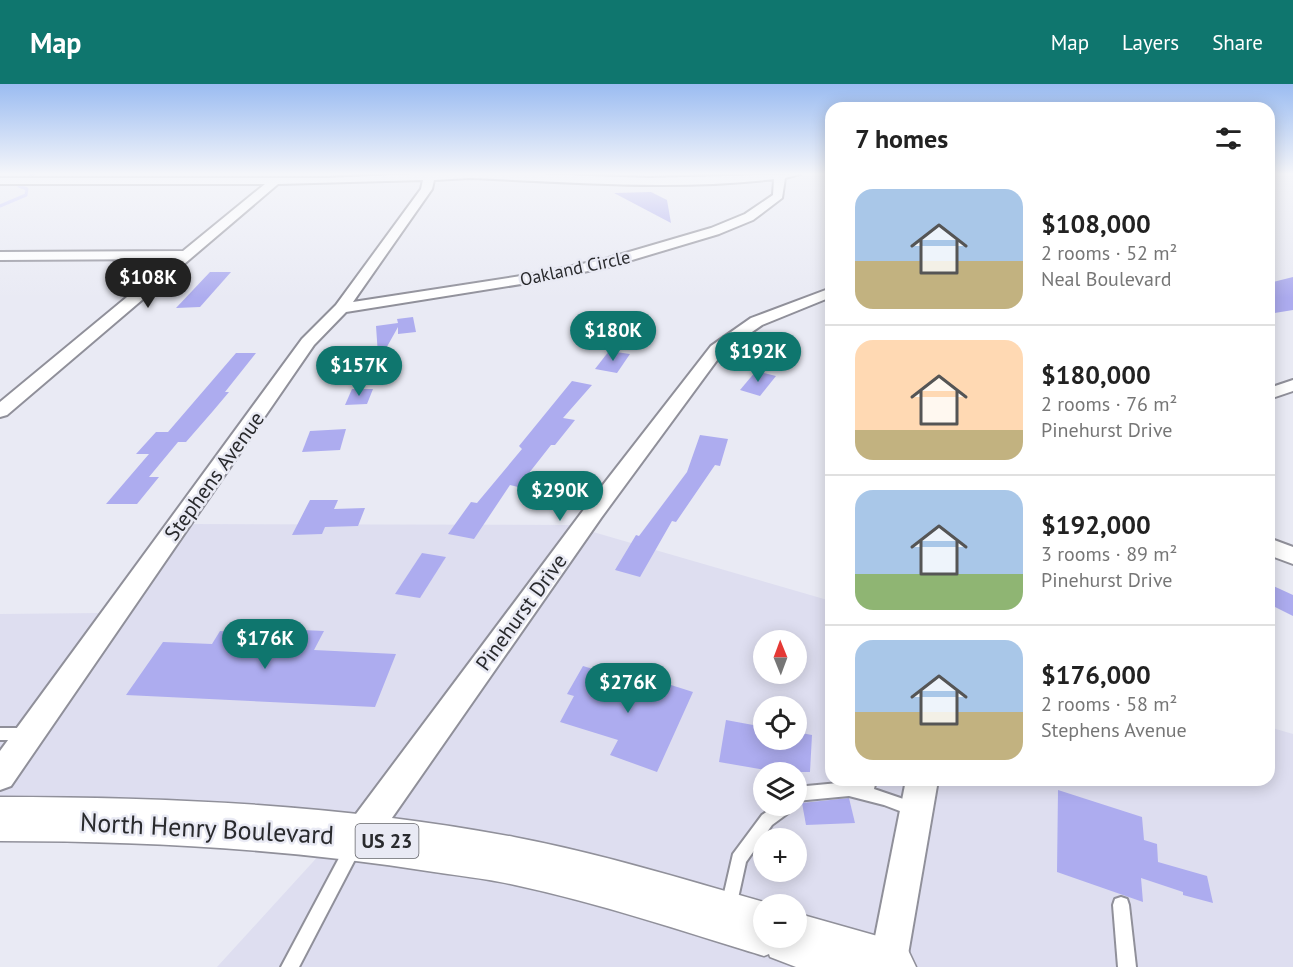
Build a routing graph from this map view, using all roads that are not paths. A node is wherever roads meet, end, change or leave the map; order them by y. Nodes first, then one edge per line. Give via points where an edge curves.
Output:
1 (234, 215) edge
2 (407, 215) edge
3 (751, 215) edge
4 (187, 255) junction
5 (0, 256) edge
6 (825, 294) edge
7 (341, 308) junction
8 (1293, 385) edge
9 (1275, 392) edge
10 (0, 411) edge
11 (1275, 548) edge
12 (1293, 556) edge
13 (0, 734) edge
14 (31, 734) junction
15 (0, 776) edge
16 (868, 787) edge
17 (807, 793) edge
18 (919, 795) edge
19 (772, 816) edge
20 (0, 819) edge
21 (359, 837) junction
22 (1120, 905) dead end
23 (745, 924) edge
24 (807, 943) edge
25 (290, 967) edge
26 (887, 967) edge
27 (1127, 967) edge

1 - 4 street
2 - 7 street, Stephens Avenue
3 - 7 street, Oakland Circle via 607,263
4 - 5 street
4 - 10 street
6 - 21 street, Pinehurst Drive via 766,316 734,333 717,348
7 - 14 street, Stephens Avenue via 308,342
8 - 9 street
11 - 12 street
13 - 14 lane
14 - 15 street, Stephens Avenue
16 - 17 lane
16 - 18 lane
18 - 26 street
19 - 23 lane via 739,859
20 - 21 highway, North Henry Boulevard / US 23 via 207,824
21 - 23 highway, North Henry Boulevard / US 23 via 515,861
21 - 25 lane
22 - 27 lane
24 - 26 highway

